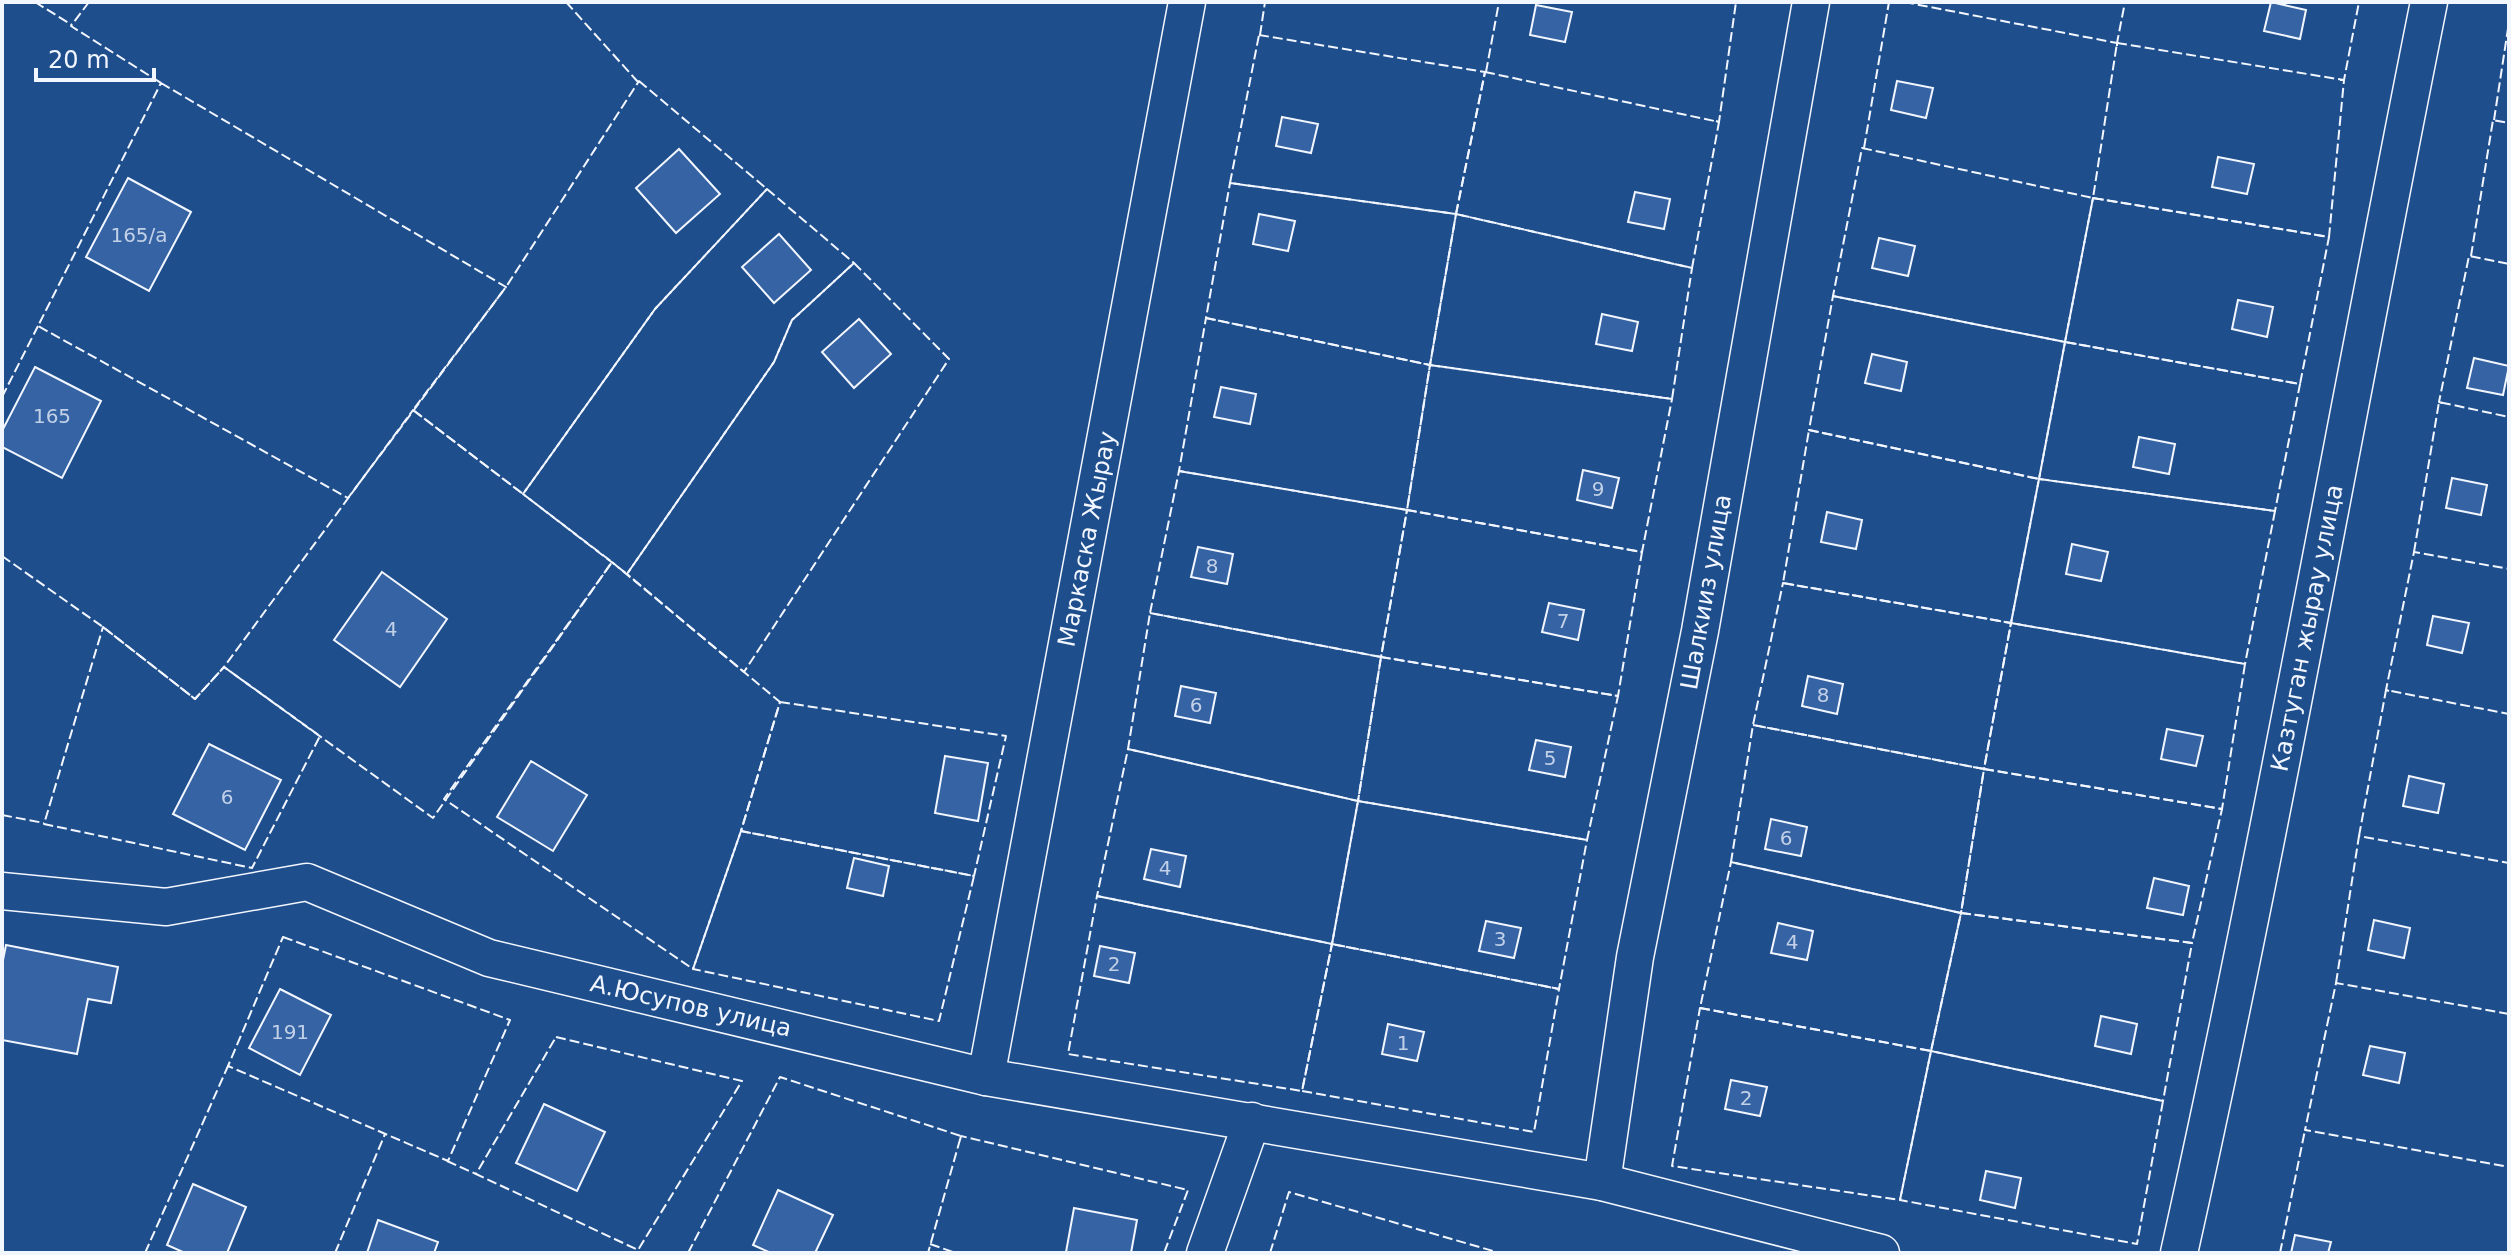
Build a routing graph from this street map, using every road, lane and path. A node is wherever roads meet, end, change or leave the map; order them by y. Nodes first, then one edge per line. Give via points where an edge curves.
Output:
1 (1187, 2) edge
2 (1811, 2) edge
3 (2429, 2) edge
4 (2, 891) edge
5 (986, 1077) junction
6 (1252, 1121) junction
7 (1602, 1182) junction
8 (1205, 1253) edge
9 (1881, 1253) edge
10 (2179, 1253) edge

1 - 5 street, Маркаска Жырау
2 - 7 street, Шалкииз улица via 1700,631 1635,957
3 - 10 street, Казтуган жырау улица via 2273,805
4 - 5 street, А.Юсупов улица via 166,907 307,882 489,958
5 - 6 street, А.Юсупов улица
6 - 7 street, А.Юсупов улица
6 - 8 street
7 - 9 street, А.Юсупов улица

